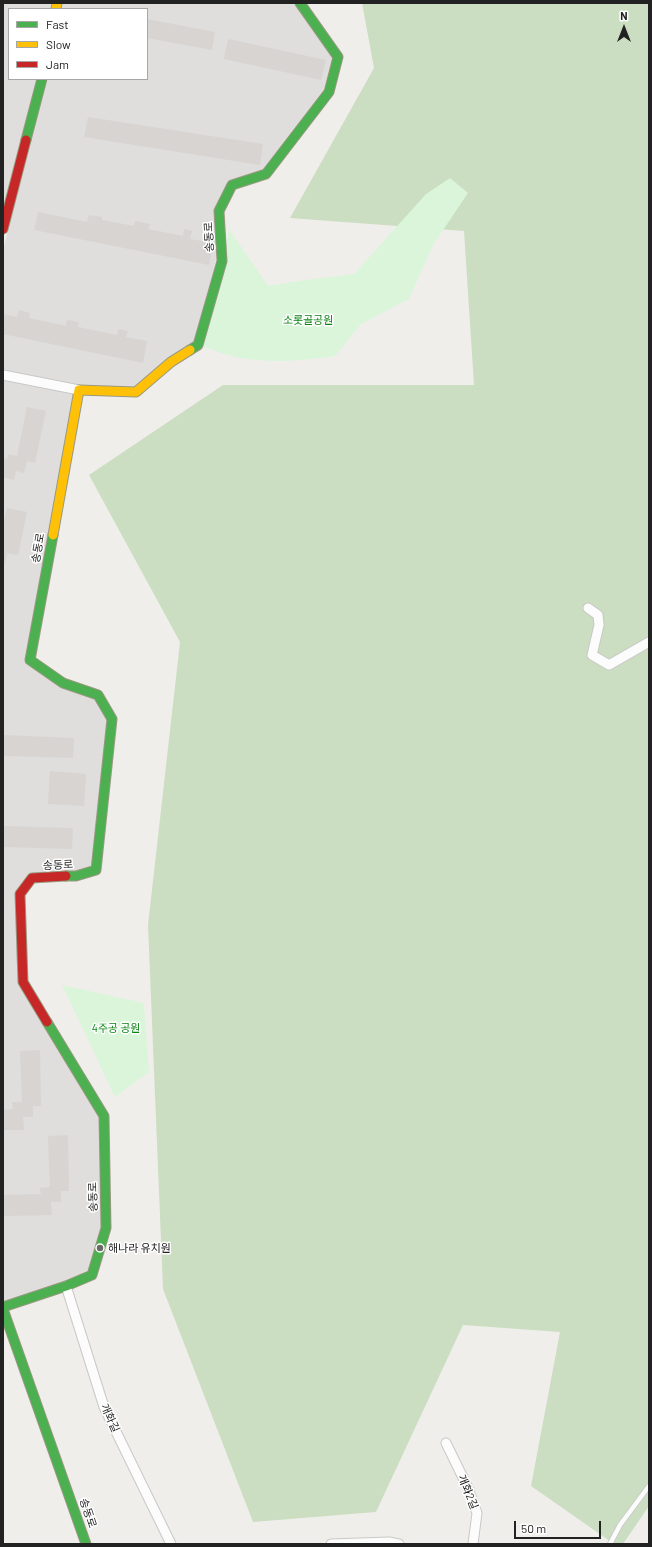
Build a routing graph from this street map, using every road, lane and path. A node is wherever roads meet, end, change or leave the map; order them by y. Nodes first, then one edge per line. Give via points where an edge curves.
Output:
1 (300, 3) edge
2 (42, 80) edge
3 (3, 229) edge
4 (3, 375) edge
5 (79, 390) junction
6 (588, 608) dead end
7 (649, 642) edge
8 (66, 1286) junction
9 (3, 1308) edge
10 (446, 1443) dead end
11 (649, 1486) edge
12 (86, 1544) edge
13 (171, 1544) edge
14 (331, 1544) edge
15 (399, 1544) edge
16 (473, 1544) edge
17 (610, 1544) edge

1 - 5 street, 송동로 via 338,57 329,92 266,174 232,185 220,211 222,261 198,345 171,362 136,392
2 - 3 street
4 - 5 street, 송동로
5 - 8 street, 송동로 via 30,660 63,683 98,695 112,719 96,870 76,876 32,878 20,894 23,982 104,1116 106,1228 92,1275
6 - 7 street via 598,615 599,625 592,655 609,665
8 - 9 street, 송동로
8 - 13 street, 개화길 via 104,1407
9 - 12 street, 송동로
10 - 16 street, 개화2길 via 477,1512
11 - 17 lane via 620,1525
14 - 15 street

